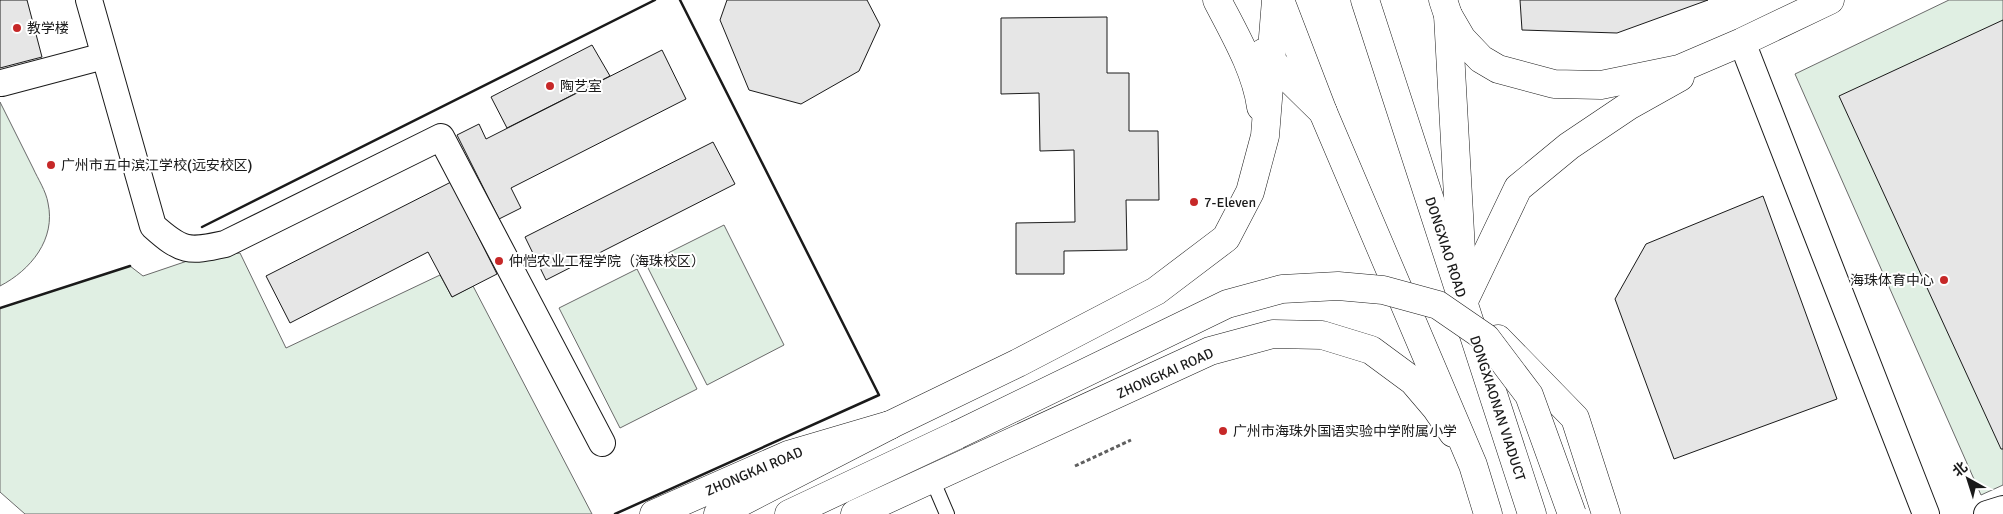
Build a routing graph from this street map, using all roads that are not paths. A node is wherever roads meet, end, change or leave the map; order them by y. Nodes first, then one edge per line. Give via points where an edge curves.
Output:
1 (89, 0) edge
2 (1278, 0) edge
3 (1365, 0) edge
4 (1830, 0) edge
5 (1221, 7) edge
6 (1446, 7) edge
7 (1742, 42) junction
8 (104, 56) junction
9 (1271, 61) junction
10 (2, 83) dead end
11 (1323, 112) junction
12 (1265, 136) junction
13 (1463, 303) junction
14 (890, 425) junction
15 (602, 443) dead end
16 (1473, 465) junction
17 (932, 479) junction
18 (2003, 509) edge
19 (654, 514) edge
20 (718, 514) edge
21 (789, 514) edge
22 (856, 514) edge
23 (947, 514) edge
24 (1488, 514) edge
25 (1532, 514) edge
26 (1572, 514) edge
27 (1606, 514) edge
28 (1926, 514) edge
29 (1987, 514) edge

1 - 8 street
2 - 9 main road
2 - 11 main road
3 - 13 main road, DONGXIAO ROAD
4 - 7 main road
5 - 9 main road
5 - 12 main road via 1259,92
6 - 7 main road via 1462,39 1481,59 1498,69 1554,84 1601,85 1679,69
6 - 13 main road
7 - 13 main road via 1630,106 1568,146 1518,188
7 - 28 street
8 - 10 street
8 - 15 street via 153,226 170,241 187,249 200,250 225,244 441,137
9 - 11 main road
9 - 12 main road
11 - 16 main road
12 - 14 main road, ZHONGKAI ROAD via 1250,192 1226,238 1156,291
13 - 25 main road, DONGXIAONAN VIADUCT
13 - 27 main road, DONGXIAO ROAD via 1575,418
14 - 19 main road, ZHONGKAI ROAD via 788,455
14 - 20 main road
16 - 17 main road, ZHONGKAI ROAD via 1436,408 1413,381 1371,350 1322,335 1273,334 1210,351
16 - 24 main road
17 - 22 main road, ZHONGKAI ROAD
17 - 23 lane
18 - 29 street
21 - 26 main road, bridge via 1227,304 1282,289 1338,286 1383,290 1438,305 1486,338 1529,395

